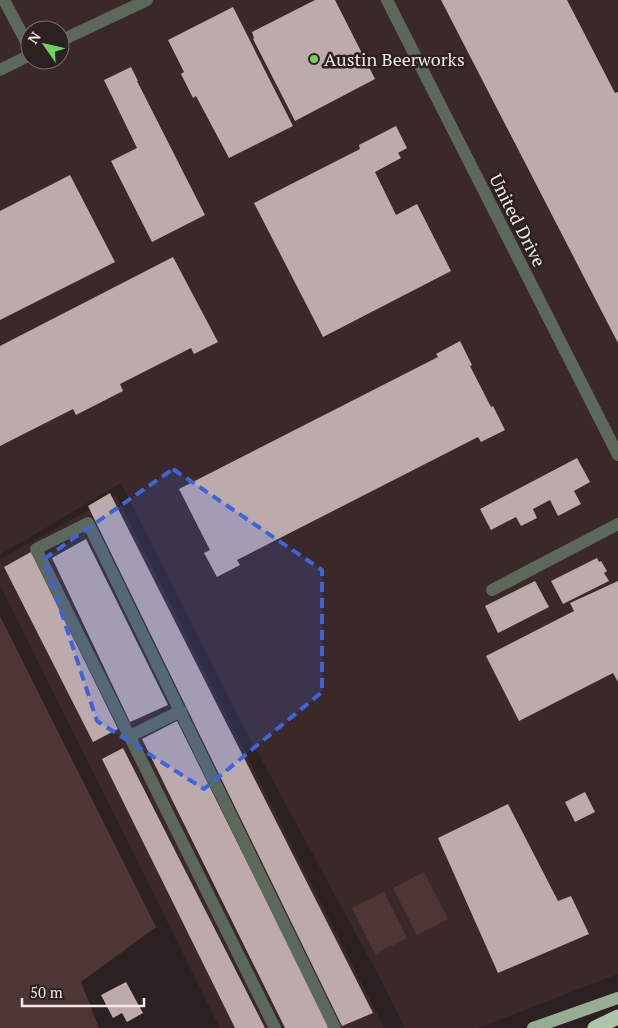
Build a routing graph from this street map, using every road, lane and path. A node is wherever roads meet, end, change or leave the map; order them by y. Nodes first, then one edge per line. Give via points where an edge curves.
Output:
1 (147, 0) edge
2 (387, 0) edge
3 (4, 4) edge
4 (20, 32) edge
5 (70, 36) edge
6 (20, 60) edge
7 (0, 70) edge
8 (618, 455) edge
9 (618, 524) edge
10 (492, 590) dead end
11 (181, 711) junction
12 (130, 736) junction
13 (618, 998) edge
14 (618, 1017) edge
15 (275, 1028) edge
16 (335, 1028) edge
17 (534, 1028) edge
18 (595, 1028) edge

1 - 5 street
2 - 8 street, United Drive
3 - 4 street
6 - 7 street
9 - 10 street
11 - 12 street
11 - 12 street via 88,523 36,548
11 - 16 street
12 - 15 street
13 - 17 main road
14 - 18 highway

